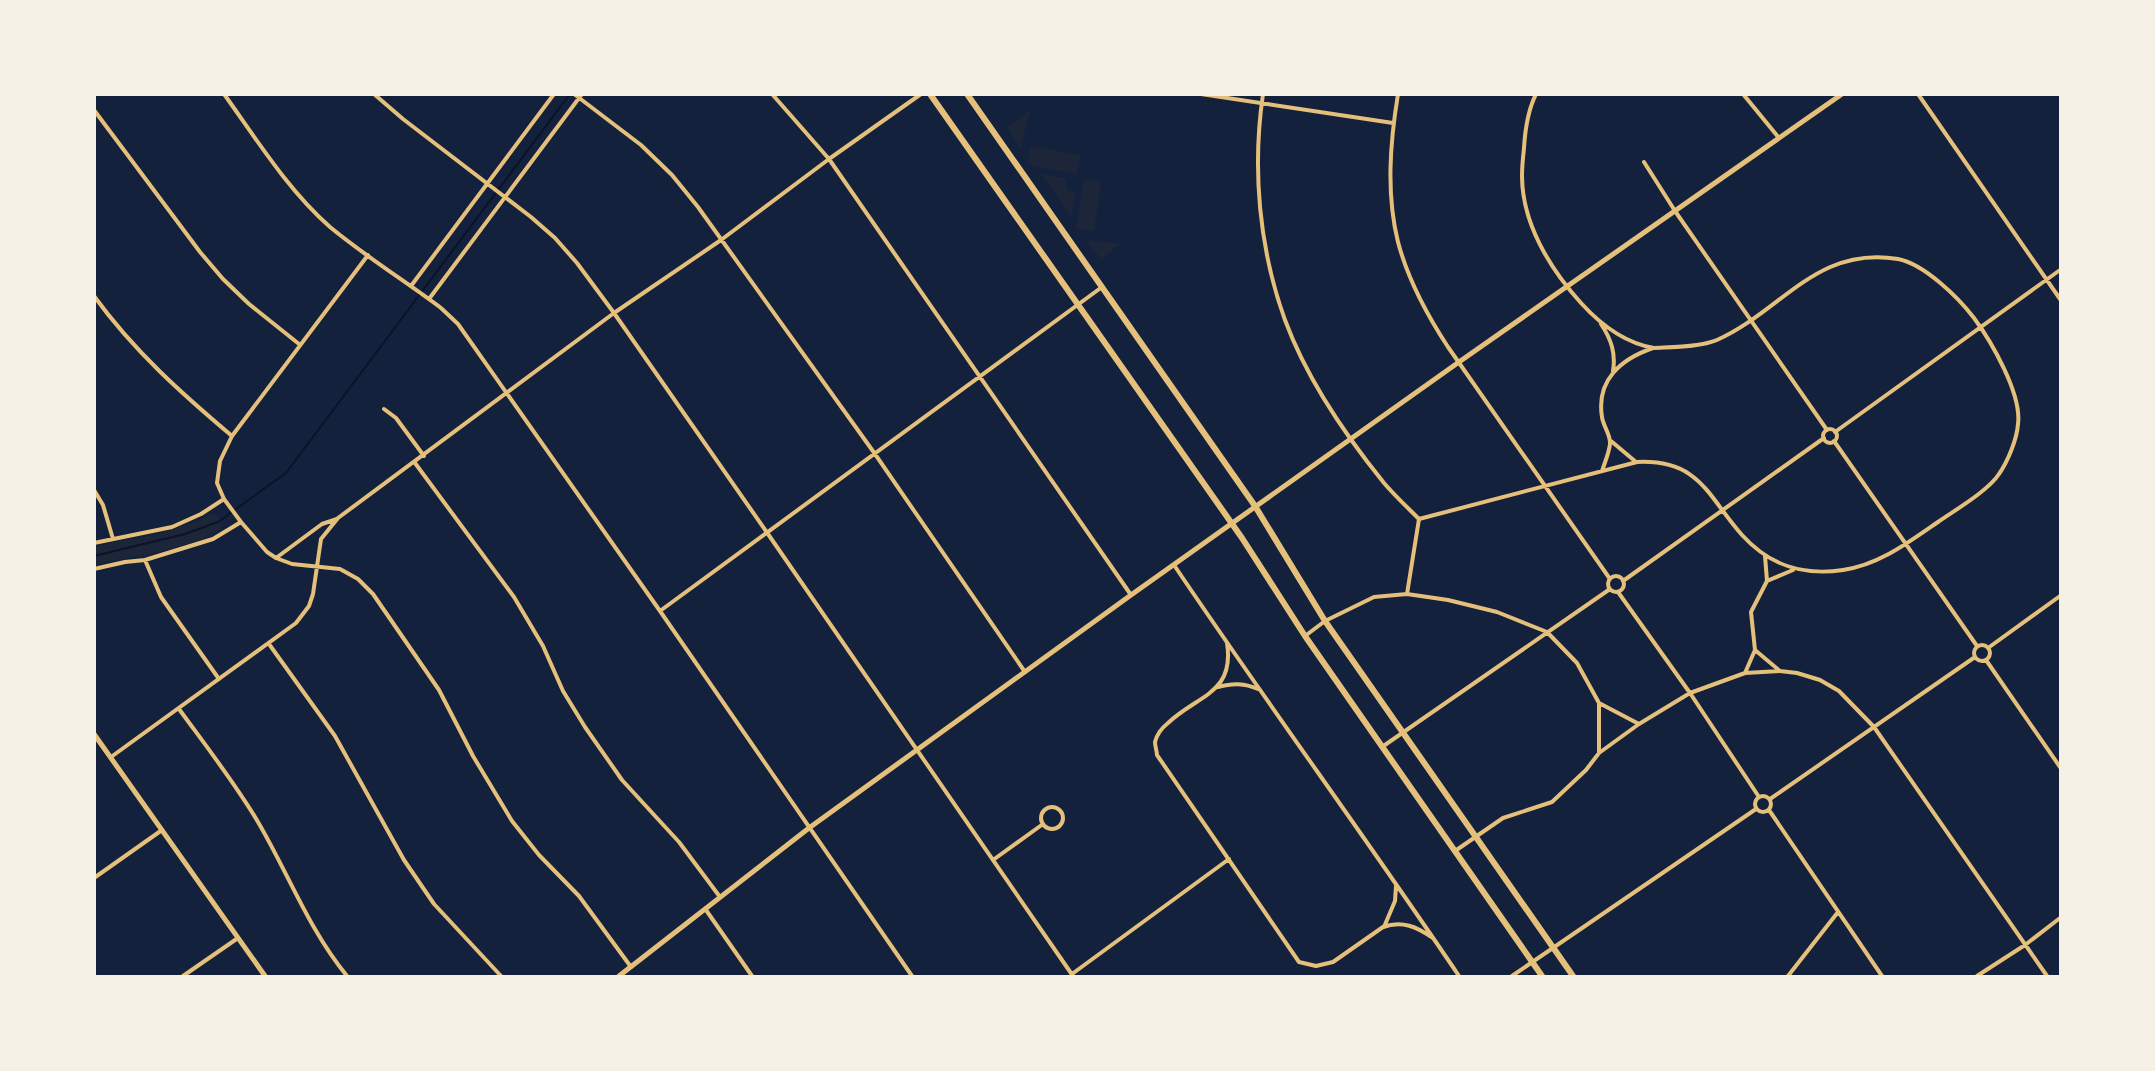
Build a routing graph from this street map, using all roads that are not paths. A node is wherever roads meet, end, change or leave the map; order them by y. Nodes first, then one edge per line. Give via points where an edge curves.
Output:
1 (224, 94) edge
2 (374, 94) edge
3 (554, 94) edge
4 (574, 94) edge
5 (772, 94) edge
6 (921, 94) edge
7 (930, 94) edge
8 (967, 94) edge
9 (1201, 94) edge
10 (1263, 94) edge
11 (1398, 94) edge
12 (1536, 94) edge
13 (1743, 94) edge
14 (1842, 94) edge
15 (1918, 94) edge
16 (580, 96) edge
17 (1262, 105) junction
18 (94, 110) edge
19 (1393, 123) junction
20 (1780, 138) junction
21 (829, 159) junction
22 (1644, 162) dead end
23 (487, 183) junction
24 (506, 197) junction
25 (1675, 211) junction
26 (721, 240) junction
27 (368, 255) junction
28 (2061, 270) edge
29 (2047, 279) junction
30 (411, 286) junction
31 (1102, 287) junction
32 (1566, 287) junction
33 (94, 296) edge
34 (429, 299) junction
35 (2061, 299) edge
36 (1078, 305) junction
37 (614, 313) junction
38 (1751, 320) junction
39 (1600, 322) junction
40 (1981, 328) junction
41 (299, 344) junction
42 (1654, 348) junction
43 (1459, 362) junction
44 (1613, 371) junction
45 (980, 378) junction
46 (507, 392) junction
47 (384, 409) dead end
48 (1827, 430) junction
49 (1835, 432) junction
50 (232, 436) junction
51 (1352, 438) junction
52 (1824, 438) junction
53 (1611, 441) junction
54 (1834, 441) junction
55 (875, 454) junction
56 (424, 456) junction
57 (1637, 462) junction
58 (415, 463) junction
59 (1602, 472) junction
60 (1547, 487) junction
61 (94, 490) edge
62 (224, 499) junction
63 (1255, 506) junction
64 (1723, 509) junction
65 (338, 518) junction
66 (1419, 519) junction
67 (241, 522) junction
68 (1231, 524) junction
69 (768, 534) junction
70 (113, 538) junction
71 (94, 543) edge
72 (1906, 544) junction
73 (1765, 556) junction
74 (276, 558) junction
75 (144, 560) junction
76 (1174, 565) junction
77 (316, 567) junction
78 (94, 569) edge
79 (1793, 570) junction
80 (1610, 579) junction
81 (1623, 580) junction
82 (1767, 581) junction
83 (1610, 589) junction
84 (1618, 592) junction
85 (1407, 594) junction
86 (1131, 595) junction
87 (2061, 596) edge
88 (660, 611) junction
89 (1325, 621) junction
90 (1546, 632) junction
91 (1305, 636) junction
92 (1227, 643) junction
93 (269, 644) junction
94 (1977, 646) junction
95 (1988, 648) junction
96 (1755, 650) junction
97 (1975, 657) junction
98 (1986, 660) junction
99 (1780, 671) junction
100 (1025, 672) junction
101 (1745, 673) junction
102 (219, 680) junction
103 (1216, 688) junction
104 (1258, 689) junction
105 (1690, 693) junction
106 (1599, 703) junction
107 (179, 709) junction
108 (1639, 724) junction
109 (1874, 727) junction
110 (1403, 732) junction
111 (94, 734) edge
112 (1382, 747) junction
113 (917, 751) junction
114 (1599, 753) junction
115 (111, 758) junction
116 (2061, 767) edge
117 (1759, 797) junction
118 (1770, 799) junction
119 (1756, 809) junction
120 (1769, 810) junction
121 (1043, 824) junction
122 (809, 828) junction
123 (162, 830) junction
124 (1476, 837) junction
125 (1455, 851) junction
126 (1229, 859) junction
127 (993, 860) junction
128 (94, 878) edge
129 (1396, 884) junction
130 (721, 898) junction
131 (706, 910) junction
132 (1838, 912) junction
133 (2061, 918) edge
134 (1383, 927) junction
135 (238, 938) junction
136 (1433, 938) junction
137 (2025, 945) junction
138 (1553, 948) junction
139 (1532, 963) junction
140 (631, 968) junction
141 (1072, 975) edge
142 (183, 976) edge
143 (265, 976) edge
144 (347, 976) edge
145 (501, 976) edge
146 (620, 976) edge
147 (752, 976) edge
148 (912, 976) edge
149 (1459, 976) edge
150 (1512, 976) edge
151 (1542, 976) edge
152 (1573, 976) edge
153 (1788, 976) edge
154 (1882, 976) edge
155 (1977, 976) edge
156 (2047, 976) edge

1 - 27 street via 278,170 307,203
2 - 23 street
3 - 23 street
4 - 16 street
5 - 21 street
6 - 21 street
7 - 36 main road
8 - 31 main road
9 - 17 street
10 - 17 street
11 - 19 street
12 - 32 street via 1525,135 1521,177 1528,214 1542,250
13 - 20 street
14 - 20 street
15 - 29 street
16 - 24 street
16 - 26 street via 672,175
17 - 19 street
17 - 51 street via 1257,163 1260,209 1285,319 1305,364
18 - 41 street via 222,279
19 - 43 street via 1390,167 1398,242 1430,319
20 - 25 street
21 - 26 street
21 - 45 street
22 - 25 street
23 - 24 street
23 - 30 street
24 - 34 street
24 - 37 street via 555,238
25 - 32 street
25 - 38 street
26 - 37 street
26 - 55 street
27 - 30 street
27 - 41 street
28 - 29 street
29 - 35 street
29 - 40 street
30 - 34 street
31 - 36 street
31 - 63 main road
32 - 39 street
32 - 43 street
33 - 50 street via 151,364
34 - 46 street via 458,324
36 - 45 street
36 - 68 main road
37 - 46 street
37 - 69 street
38 - 40 street via 1821,271 1847,260 1870,257 1900,260 1923,271 1950,290
38 - 42 street via 1714,342
38 - 48 street
39 - 42 street via 1615,333
39 - 44 street via 1613,347
40 - 49 street
40 - 72 street via 2007,376 2015,400 2019,422 2010,451 1999,475
41 - 50 street
42 - 44 street
43 - 51 street
43 - 60 street
44 - 53 street via 1600,406
45 - 55 street
45 - 86 street
46 - 56 street
46 - 88 street
47 - 56 street via 396,418
48 - 49 street
48 - 52 street
49 - 54 street
50 - 62 street via 220,461 217,483
51 - 63 street
51 - 66 street via 1385,484
52 - 54 street
52 - 64 street
53 - 57 street
53 - 59 street
54 - 72 street
55 - 69 street
55 - 100 street
56 - 58 street
57 - 59 street
57 - 64 street via 1662,463 1696,478
58 - 65 street
58 - 130 street via 514,597 574,709 616,772 679,842
59 - 60 street
60 - 66 street
60 - 80 street
61 - 70 street
62 - 67 street
62 - 70 street via 172,527
63 - 68 street
63 - 89 main road
64 - 73 street
64 - 81 street
65 - 74 street via 322,524
65 - 77 street via 321,539
66 - 85 street
67 - 74 street
67 - 75 street via 213,539
68 - 76 street
68 - 91 main road
69 - 88 street
69 - 113 street
70 - 71 street
72 - 79 street via 1878,559 1844,570
72 - 94 street
73 - 79 street
73 - 82 street
74 - 77 street
75 - 78 street
75 - 102 street via 161,597
76 - 86 street
76 - 92 street
77 - 93 street via 309,606 296,623
77 - 140 street via 340,569 373,594 439,690 512,822 579,896
79 - 82 street
80 - 81 street via 1617,576
80 - 83 street
81 - 84 street via 1623,588
82 - 96 street via 1751,612
83 - 84 street
83 - 90 street
84 - 105 street
85 - 89 street via 1374,597
85 - 90 street via 1497,612
86 - 100 street
87 - 95 street
88 - 122 street
89 - 91 street
89 - 110 main road
90 - 106 street via 1577,663
90 - 110 street
91 - 112 main road
92 - 103 street via 1228,666
92 - 104 street
93 - 102 street
93 - 145 street via 335,736 404,861 434,904
94 - 95 street
94 - 97 street
95 - 98 street
96 - 99 street
96 - 101 street
97 - 98 street
97 - 109 street
98 - 116 street
99 - 101 street
99 - 109 street via 1820,680 1839,691
100 - 113 street
101 - 105 street
102 - 107 street
103 - 104 street via 1246,684
103 - 126 street via 1173,718 1155,742 1157,756
104 - 129 street
105 - 108 street
105 - 117 street
106 - 108 street
106 - 114 street
107 - 115 street
107 - 144 street via 252,813 296,896
108 - 114 street
109 - 118 street
109 - 137 street
110 - 112 street
110 - 124 main road
111 - 115 street
112 - 125 main road
113 - 122 street
113 - 127 street
114 - 124 street via 1552,802 1503,818
115 - 123 street
117 - 118 street
117 - 119 street
118 - 120 street
119 - 120 street
119 - 138 street
120 - 132 street
121 - 121 street via 1042,813 1048,808 1058,808 1063,814 1059,827 1051,829
121 - 127 street
122 - 130 street
122 - 148 street
123 - 128 street
123 - 135 street
124 - 125 street
124 - 138 main road
125 - 139 main road
126 - 134 street via 1299,962 1316,966 1333,962
126 - 141 street
127 - 141 street
129 - 134 street via 1395,902
129 - 136 street
130 - 131 street
131 - 140 street
131 - 147 street
132 - 153 street
132 - 154 street
133 - 137 street
134 - 136 street via 1408,924
135 - 142 street
135 - 143 street
136 - 149 street
137 - 155 street
137 - 156 street
138 - 139 street
138 - 152 main road
139 - 150 street
139 - 151 main road
140 - 146 street

